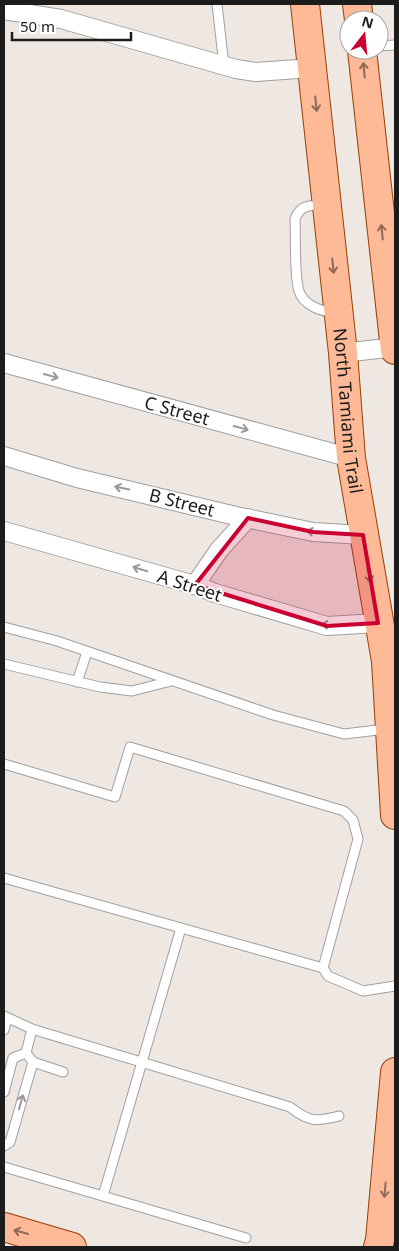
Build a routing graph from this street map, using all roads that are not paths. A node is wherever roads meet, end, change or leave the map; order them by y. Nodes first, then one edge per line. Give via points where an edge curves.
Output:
1 (217, 4) edge
2 (304, 4) edge
3 (4, 10) edge
4 (363, 60) edge
5 (224, 66) junction
6 (312, 68) junction
7 (327, 204) junction
8 (338, 313) junction
9 (395, 348) edge
10 (343, 353) junction
11 (4, 362) edge
12 (4, 456) edge
13 (351, 458) junction
14 (248, 518) junction
15 (4, 531) edge
16 (363, 535) junction
17 (195, 585) junction
18 (378, 623) junction
19 (4, 627) edge
20 (87, 652) junction
21 (386, 661) junction
22 (4, 664) edge
23 (171, 681) junction
24 (78, 682) junction
25 (395, 698) edge
26 (389, 728) junction
27 (4, 764) edge
28 (395, 815) edge
29 (4, 878) edge
30 (181, 928) junction
31 (323, 968) junction
32 (395, 986) edge
33 (5, 1018) edge
34 (32, 1029) junction
35 (4, 1030) edge
36 (26, 1053) junction
37 (33, 1062) junction
38 (143, 1062) junction
39 (63, 1072) dead end
40 (395, 1072) edge
41 (4, 1092) edge
42 (338, 1116) dead end
43 (4, 1146) edge
44 (4, 1167) edge
45 (103, 1196) junction
46 (4, 1227) edge
47 (246, 1238) dead end
48 (72, 1247) edge
49 (378, 1247) edge

1 - 5 lane
2 - 6 main road, North Tamiami Trail
3 - 5 street via 62,18
9 -> 4 main road
5 - 6 street via 256,72
6 -> 7 main road, North Tamiami Trail
7 -> 8 main road, North Tamiami Trail
7 - 8 lane via 307,205 297,212 294,219 299,292 318,309
8 - 10 main road, North Tamiami Trail
9 - 10 street
10 - 13 main road, North Tamiami Trail
11 -> 13 street, C Street
14 -> 12 street, B Street via 77,478
13 - 16 main road, North Tamiami Trail
16 -> 14 street, B Street via 313,532
14 - 17 street via 219,550
17 -> 15 street, A Street
16 -> 18 main road, North Tamiami Trail
18 -> 17 street, A Street via 327,626
18 - 21 main road, North Tamiami Trail
19 - 20 lane
20 - 23 lane
20 - 24 lane
21 - 25 main road
21 - 26 main road, North Tamiami Trail
22 - 24 lane
23 - 24 lane via 132,691
23 - 26 lane via 273,715 344,734
26 - 28 main road, North Tamiami Trail
27 - 31 lane via 115,797 130,747 344,811 353,820 358,839
29 - 30 lane
30 - 31 lane
30 - 38 lane
31 - 32 lane via 328,976 363,991
33 - 34 lane
33 - 35 lane
34 - 36 lane
34 - 38 lane
36 - 37 lane
36 - 41 lane via 13,1058
37 - 39 lane
43 -> 37 lane via 10,1142
38 - 42 lane via 290,1107 305,1119
38 - 45 lane
40 -> 49 main road
44 - 45 lane
45 - 47 lane
48 -> 46 main road

